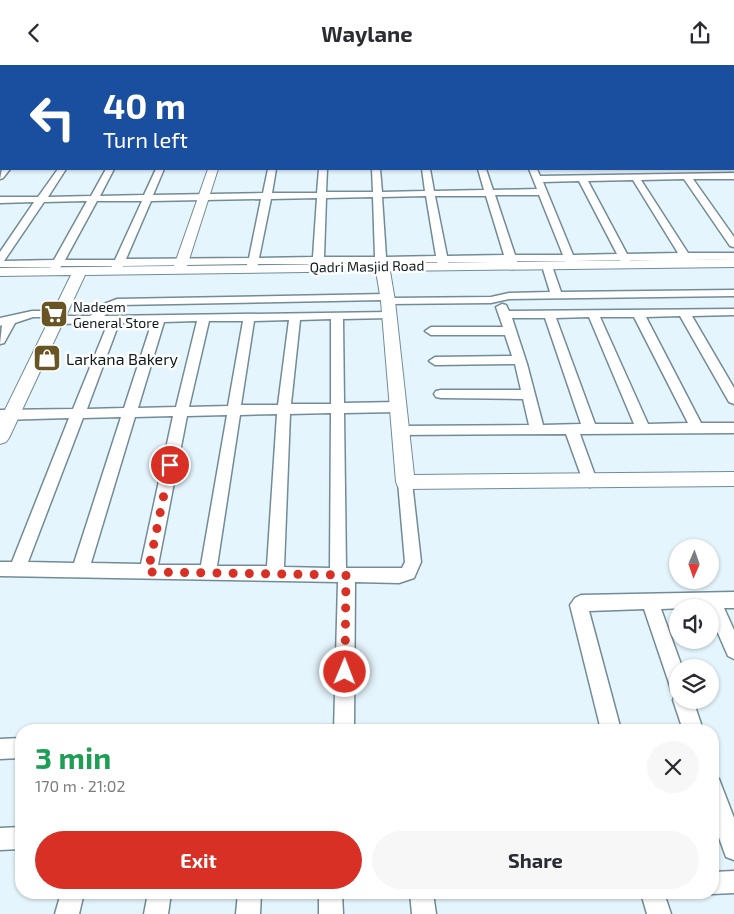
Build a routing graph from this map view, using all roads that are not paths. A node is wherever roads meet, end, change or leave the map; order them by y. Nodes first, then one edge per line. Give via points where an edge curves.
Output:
1 (61, 170) edge
2 (109, 170) edge
3 (160, 170) edge
4 (212, 170) edge
5 (272, 170) edge
6 (323, 170) edge
7 (376, 170) edge
8 (426, 170) edge
9 (482, 170) edge
10 (535, 174) edge
11 (686, 176) junction
12 (734, 176) edge
13 (635, 177) junction
14 (582, 178) junction
15 (543, 192) junction
16 (430, 193) junction
17 (489, 193) junction
18 (376, 194) junction
19 (322, 195) junction
20 (266, 196) junction
21 (204, 197) junction
22 (148, 198) junction
23 (42, 199) junction
24 (93, 199) junction
25 (0, 200) edge
26 (734, 244) edge
27 (734, 256) edge
28 (0, 259) edge
29 (688, 260) junction
30 (626, 261) junction
31 (442, 262) junction
32 (512, 262) junction
33 (571, 262) junction
34 (734, 263) edge
35 (0, 264) edge
36 (319, 264) junction
37 (180, 265) junction
38 (252, 265) junction
39 (118, 266) junction
40 (55, 267) junction
41 (382, 268) junction
42 (0, 271) edge
43 (549, 271) junction
44 (734, 274) edge
45 (78, 276) junction
46 (0, 281) edge
47 (734, 293) edge
48 (642, 294) junction
49 (557, 295) junction
50 (499, 299) junction
51 (236, 300) junction
52 (388, 304) junction
53 (730, 312) edge
54 (638, 313) junction
55 (653, 313) junction
56 (684, 313) junction
57 (549, 314) junction
58 (593, 314) junction
59 (504, 315) junction
60 (337, 316) junction
61 (59, 317) junction
62 (233, 317) junction
63 (249, 317) junction
64 (295, 317) junction
65 (160, 318) junction
66 (204, 318) junction
67 (93, 319) junction
68 (115, 319) junction
69 (5, 322) edge
70 (734, 324) edge
71 (431, 331) dead end
72 (510, 331) junction
73 (0, 340) edge
74 (519, 360) junction
75 (435, 361) dead end
76 (441, 394) dead end
77 (528, 395) junction
78 (734, 399) edge
79 (398, 407) junction
80 (284, 409) junction
81 (338, 409) junction
82 (181, 411) junction
83 (234, 411) junction
84 (130, 413) junction
85 (78, 414) junction
86 (6, 415) edge
87 (697, 428) junction
88 (734, 428) edge
89 (643, 429) junction
90 (537, 430) junction
91 (571, 430) junction
92 (590, 430) junction
93 (400, 431) junction
94 (0, 438) edge
95 (734, 479) edge
96 (590, 481) junction
97 (405, 482) junction
98 (0, 569) edge
99 (17, 569) junction
100 (80, 571) junction
101 (148, 572) junction
102 (208, 573) junction
103 (275, 574) junction
104 (342, 575) junction
105 (719, 600) edge
106 (734, 600) edge
107 (650, 601) junction
108 (669, 601) edge
109 (719, 616) edge
110 (734, 650) edge
111 (670, 659) edge
112 (686, 709) edge
113 (344, 724) edge
114 (609, 724) edge
115 (692, 724) edge
116 (15, 748) edge
117 (0, 749) edge
118 (719, 806) edge
119 (15, 838) edge
120 (0, 839) edge
121 (734, 849) edge
122 (734, 882) edge
123 (719, 883) edge
124 (71, 899) edge
125 (159, 899) edge
126 (249, 899) edge
127 (331, 899) edge
128 (423, 899) edge
129 (655, 899) edge
130 (67, 914) edge
131 (156, 914) edge
132 (248, 914) edge
133 (331, 914) edge
134 (424, 914) edge
135 (659, 914) edge

1 - 23 street
2 - 24 street
3 - 22 street
4 - 21 street
5 - 20 street
6 - 19 street
7 - 18 street
8 - 16 street
9 - 17 street
10 - 14 street
10 - 15 street
11 - 12 street
11 - 13 street
11 - 26 street
13 - 14 street
13 - 29 street
14 - 30 street
15 - 17 street
15 - 33 street
16 - 17 street
16 - 18 street
16 - 31 street
17 - 32 street
18 - 19 street
18 - 41 street
19 - 20 street
19 - 36 street
20 - 21 street
20 - 38 street
21 - 22 street
21 - 37 street
22 - 24 street
22 - 39 street
23 - 24 street
23 - 25 street
23 - 28 street
24 - 40 street
27 - 29 street
29 - 30 street, Qadri Masjid Road
29 - 34 street, Qadri Masjid Road
30 - 33 street, Qadri Masjid Road
31 - 32 street, Qadri Masjid Road
31 - 41 street, Qadri Masjid Road
32 - 33 street
32 - 43 street, Qadri Masjid Road
33 - 43 street, Qadri Masjid Road
35 - 40 street
36 - 38 street, Qadri Masjid Road
36 - 41 street, Qadri Masjid Road
37 - 38 street, Qadri Masjid Road
37 - 39 street, Qadri Masjid Road
39 - 40 street
39 - 45 street, Qadri Masjid Road
40 - 42 street, Qadri Masjid Road
40 - 45 street, Qadri Masjid Road
41 - 43 street, Qadri Masjid Road
41 - 45 street, Qadri Masjid Road
41 - 52 street
43 - 44 street, Qadri Masjid Road
43 - 49 street
45 - 46 street, Qadri Masjid Road
45 - 61 street
47 - 48 street
48 - 49 street
48 - 55 street
49 - 50 street
50 - 52 street
50 - 59 street
51 - 52 street
51 - 62 street
51 - 67 street via 117,302
52 - 60 street
52 - 79 street
53 - 56 street
53 - 70 street
54 - 55 street
54 - 58 street
54 - 87 street
55 - 56 street
56 - 78 street
57 - 58 street
57 - 59 street
57 - 92 street
58 - 89 street
59 - 72 street
60 - 64 street
60 - 81 street
61 - 67 street
61 - 69 street via 28,314
61 - 86 street
62 - 63 street
62 - 66 street
63 - 64 street
63 - 83 street
64 - 80 street
65 - 66 street
65 - 68 street
65 - 84 street
66 - 82 street
67 - 68 street
68 - 85 street
69 - 73 street
71 - 72 street
72 - 74 street
74 - 75 street
74 - 77 street
76 - 77 street
77 - 90 street
79 - 81 street
79 - 93 street
80 - 81 street
80 - 83 street
80 - 103 street
81 - 104 street
82 - 83 street
82 - 84 street
82 - 101 street
83 - 102 street
84 - 85 street
84 - 100 street
85 - 86 street
85 - 99 street
86 - 94 street
87 - 88 street
87 - 89 street
89 - 92 street
90 - 91 street
90 - 93 street
91 - 92 street
91 - 96 street
93 - 97 street
95 - 96 street
96 - 97 street
97 - 104 street via 413,562 408,573 399,576
98 - 99 street
99 - 100 street
100 - 101 street
101 - 102 street
102 - 103 street
103 - 104 street
104 - 113 street
105 - 106 street
107 - 108 street
107 - 111 street
107 - 114 street via 585,602 579,605
109 - 110 street
112 - 115 street
116 - 117 street
118 - 121 street
119 - 120 street
122 - 123 street
124 - 130 street
125 - 131 street
126 - 132 street
127 - 133 street
128 - 134 street
129 - 135 street

